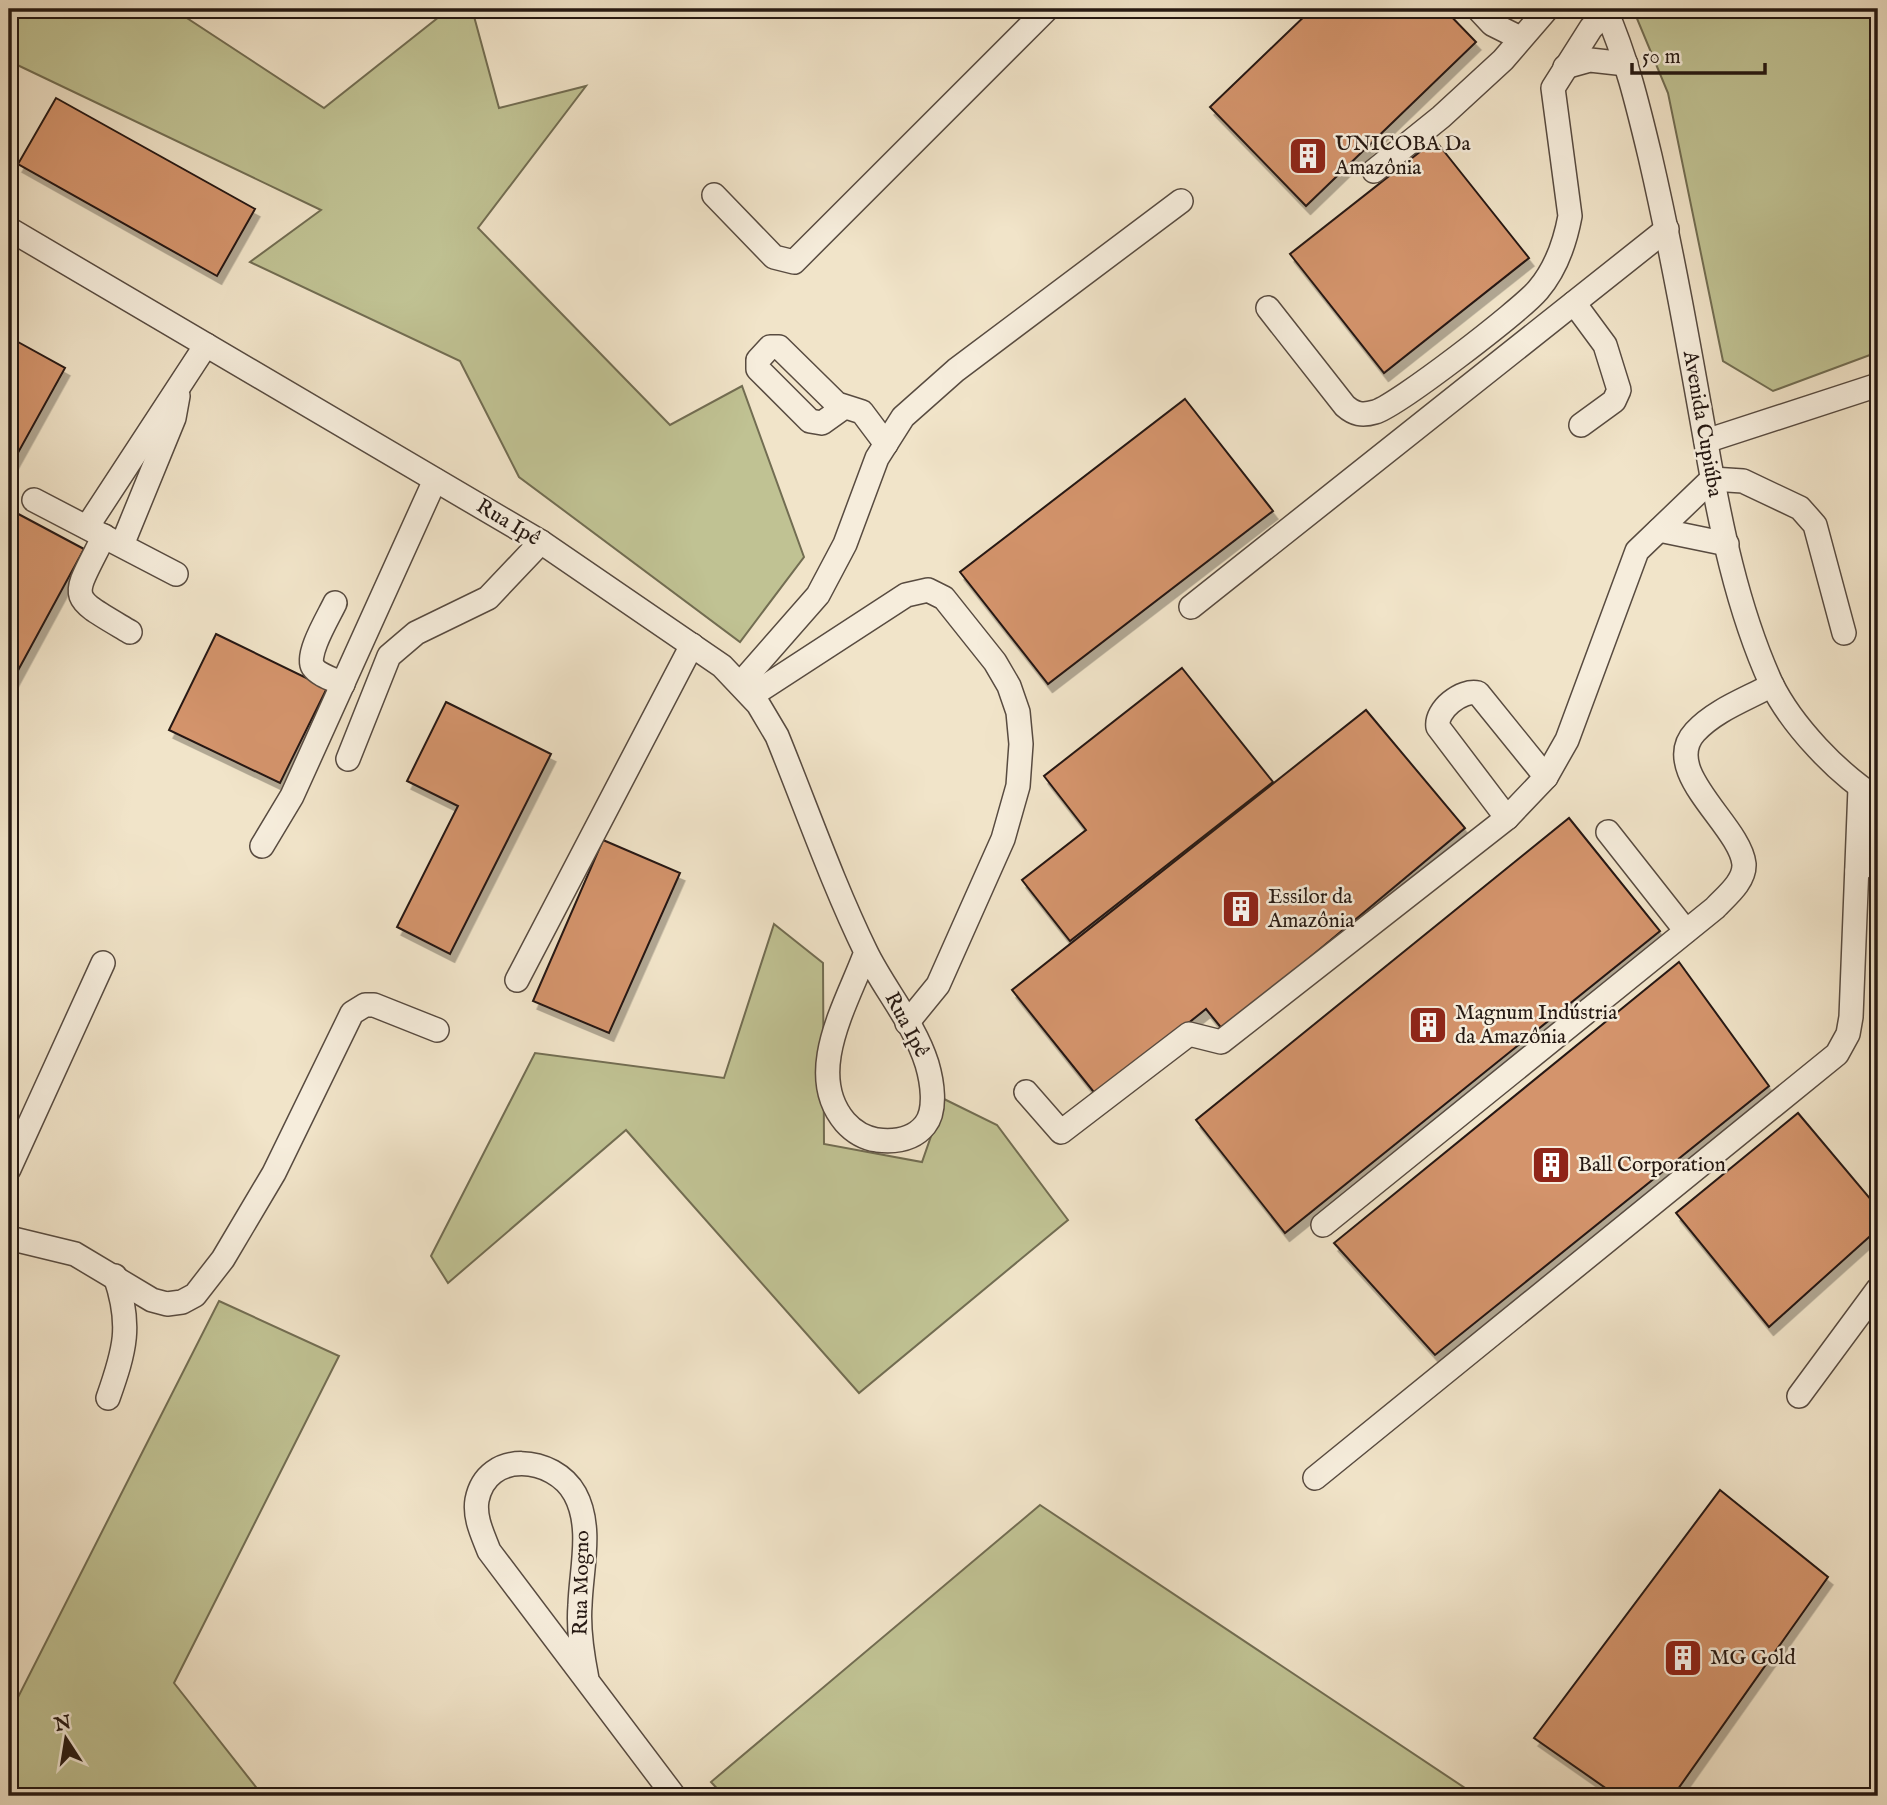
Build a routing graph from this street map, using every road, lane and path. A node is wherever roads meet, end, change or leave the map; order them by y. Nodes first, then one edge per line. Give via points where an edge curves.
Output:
1 (1047, 9) edge
2 (1478, 9) edge
3 (1546, 9) edge
4 (1606, 10) edge
5 (1520, 38) junction
6 (1626, 64) junction
7 (1565, 67) junction
8 (1374, 171) dead end
9 (714, 195) dead end
10 (1181, 201) dead end
11 (9, 229) edge
12 (1667, 229) junction
13 (1574, 303) junction
14 (1268, 308) dead end
15 (206, 345) junction
16 (1878, 385) edge
17 (179, 390) junction
18 (843, 408) dead end
19 (1581, 425) dead end
20 (1706, 441) junction
21 (886, 444) junction
22 (1712, 479) junction
23 (435, 480) junction
24 (34, 500) dead end
25 (100, 504) junction
26 (134, 520) junction
27 (1659, 530) junction
28 (104, 536) junction
29 (541, 542) junction
30 (1727, 544) junction
31 (176, 574) dead end
32 (335, 603) dead end
33 (1191, 607) dead end
34 (130, 632) dead end
35 (1844, 633) dead end
36 (692, 645) junction
37 (343, 684) junction
38 (1772, 685) junction
39 (746, 690) junction
40 (348, 759) dead end
41 (1546, 777) junction
42 (1869, 793) edge
43 (1507, 818) junction
44 (1608, 832) dead end
45 (262, 846) dead end
46 (1878, 858) edge
47 (1857, 871) junction
48 (1686, 931) junction
49 (866, 952) junction
50 (103, 963) dead end
51 (517, 980) dead end
52 (907, 1023) junction
53 (437, 1030) dead end
54 (1026, 1092) dead end
55 (9, 1169) edge
56 (1323, 1225) dead end
57 (9, 1238) edge
58 (114, 1276) junction
59 (1878, 1289) edge
60 (1799, 1396) dead end
61 (108, 1398) dead end
62 (1315, 1478) dead end
63 (587, 1679) junction
64 (674, 1796) edge

1 - 9 street via 794,261 774,257
2 - 5 street via 1492,24
3 - 5 street
4 - 6 street, Avenida Cupiúba
4 - 7 street
5 - 8 street via 1503,60 1441,117
6 - 7 street via 1590,60
6 - 12 street, Avenida Cupiúba
7 - 14 street via 1553,98 1570,216 1550,273 1522,305 1393,404 1367,414 1345,406
10 - 21 street via 956,370 903,417
11 - 15 street, Rua Ipê
12 - 13 street
12 - 20 street, Avenida Cupiúba
13 - 19 street via 1605,345 1619,390 1614,401
13 - 33 street
15 - 17 street
15 - 23 street, Rua Ipê
16 - 20 street
17 - 25 street
17 - 26 street via 174,418
18 - 21 street via 862,412
20 - 22 street, Avenida Cupiúba
21 - 39 street via 834,569
22 - 27 street
22 - 30 street, Avenida Cupiúba
22 - 35 street via 1743,481 1800,508 1815,524
23 - 29 street, Rua Ipê
23 - 37 street
24 - 28 street
25 - 26 street
25 - 28 street
26 - 28 street
27 - 30 street
27 - 41 street via 1637,551 1567,740
28 - 31 street
28 - 34 street via 79,594 86,606
29 - 36 street, Rua Ipê
29 - 40 street via 488,598 416,633 389,656
30 - 38 street, Avenida Cupiúba
32 - 37 street via 311,658 317,671
36 - 39 street, Rua Ipê
36 - 51 street
37 - 45 street via 292,796
38 - 42 street, Avenida Cupiúba via 1832,765
38 - 48 street via 1720,712 1687,743 1689,772 1744,864 1732,890
39 - 49 street, Rua Ipê via 777,736
39 - 52 street via 919,590 944,598 1009,686 1018,712 1021,744 1018,786 1003,839 938,985
41 - 43 street
41 - 43 street via 1478,693 1465,693 1443,711 1438,727
42 - 47 street
43 - 54 street via 1222,1042 1189,1034 1061,1132
44 - 48 street
46 - 47 street
47 - 62 street via 1851,1017 1845,1043 1837,1054
48 - 56 street
49 - 52 street, Rua Ipê
49 - 52 street, Rua Ipê via 835,1031 828,1069 831,1095 841,1116 870,1139 911,1137 926,1124 932,1103 930,1078
50 - 55 street
53 - 58 street via 374,1006 358,1007 274,1173 206,1283 182,1302 167,1304
57 - 58 street via 75,1254
58 - 61 street via 124,1303 126,1339
59 - 60 street
63 - 63 street, Rua Mogno via 489,1551 478,1523 477,1501 485,1481 498,1469 519,1463 541,1465 561,1475 576,1495 585,1549 580,1644
63 - 64 street, Rua Mogno

